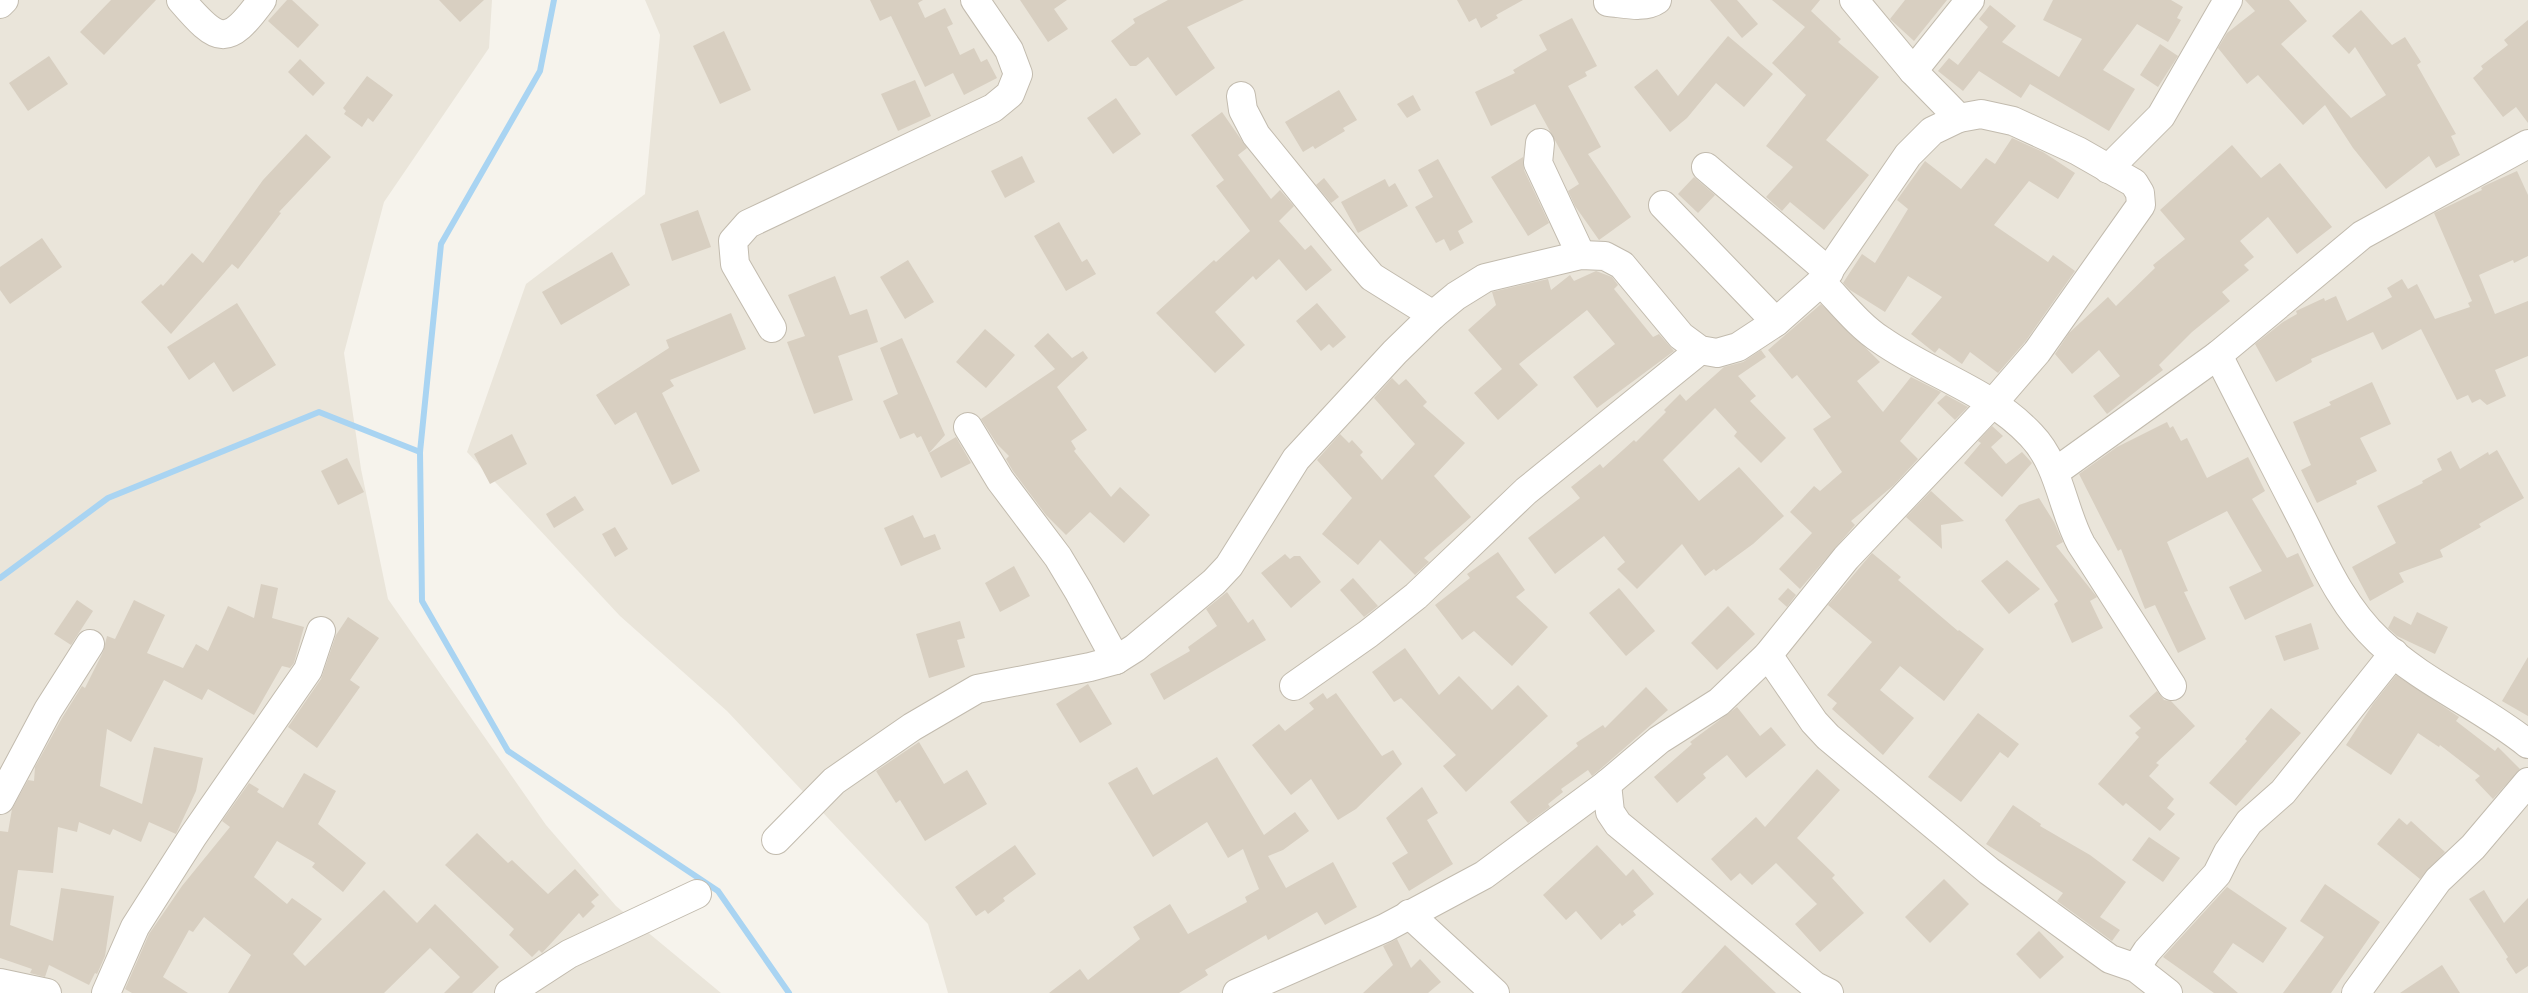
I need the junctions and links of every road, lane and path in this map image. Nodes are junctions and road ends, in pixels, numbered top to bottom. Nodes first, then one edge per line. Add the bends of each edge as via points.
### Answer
1 (4, 0) edge
2 (181, 0) edge
3 (262, 0) edge
4 (975, 0) edge
5 (1657, 0) edge
6 (1854, 0) edge
7 (1970, 0) edge
8 (2228, 0) edge
9 (1608, 2) dead end
10 (0, 4) edge
11 (1913, 71) junction
12 (1241, 96) dead end
13 (1959, 118) junction
14 (1540, 143) dead end
15 (2528, 144) edge
16 (1706, 167) dead end
17 (2108, 169) junction
18 (1663, 205) dead end
19 (1581, 255) junction
20 (1825, 277) junction
21 (1433, 315) junction
22 (1776, 322) junction
23 (772, 328) dead end
24 (1700, 350) junction
25 (2218, 355) junction
26 (1993, 403) junction
27 (968, 427) dead end
28 (2055, 472) junction
29 (321, 631) dead end
30 (90, 644) dead end
31 (2394, 653) junction
32 (1768, 655) junction
33 (1116, 660) junction
34 (1294, 686) dead end
35 (2172, 686) dead end
36 (2528, 744) edge
37 (2528, 782) edge
38 (1607, 784) junction
39 (0, 800) edge
40 (776, 840) dead end
41 (697, 894) dead end
42 (1409, 914) junction
43 (2136, 968) junction
44 (6, 987) edge
45 (47, 993) edge
46 (106, 993) edge
47 (509, 993) edge
48 (1237, 993) edge
49 (1496, 993) edge
50 (1829, 993) edge
51 (2168, 993) edge
52 (2356, 993) edge

1 - 10 street
2 - 3 street via 203,26 218,34 231,34 244,25
4 - 23 street via 1010,50 1018,74 1010,94 993,108 748,224 733,240 735,264
5 - 9 street via 1644,5
6 - 11 street
7 - 11 street
8 - 17 street via 2161,116
11 - 13 street
12 - 21 street via 1243,110 1256,136 1355,257 1372,276
13 - 17 street via 1981,114 2013,121 2078,151
13 - 20 street via 1932,131 1908,155
14 - 19 street via 1538,163
15 - 25 street via 2362,235
16 - 20 street
17 - 26 street via 2134,183 2140,192 2141,205 2038,352
18 - 22 street
19 - 21 street via 1485,278
19 - 24 street via 1605,256 1622,264 1682,336
20 - 22 street
20 - 26 street via 1881,340
21 - 33 street via 1296,459 1229,566 1135,648
22 - 24 street via 1738,346 1717,353
24 - 34 street via 1526,491 1416,596
25 - 28 street
25 - 31 street via 2320,560 2351,611 2379,642
26 - 28 street via 2032,435
26 - 32 street via 1846,558
27 - 33 street via 1000,480 1058,557
28 - 35 street via 2070,525 2077,538
29 - 46 street via 308,670 193,836 135,927
30 - 39 street via 48,710
31 - 36 street
31 - 43 street via 2283,792 2249,822 2217,874 2147,951
32 - 38 street via 1719,702 1658,740
32 - 43 street via 1828,737 1990,871 2110,959
33 - 40 street via 977,689 912,727 834,781
37 - 52 street via 2473,847 2438,880
38 - 42 street via 1484,875
38 - 50 street via 1610,812 1618,824 1816,986
41 - 47 street via 569,954
42 - 48 street via 1385,928
42 - 49 street
43 - 51 street
44 - 45 street

